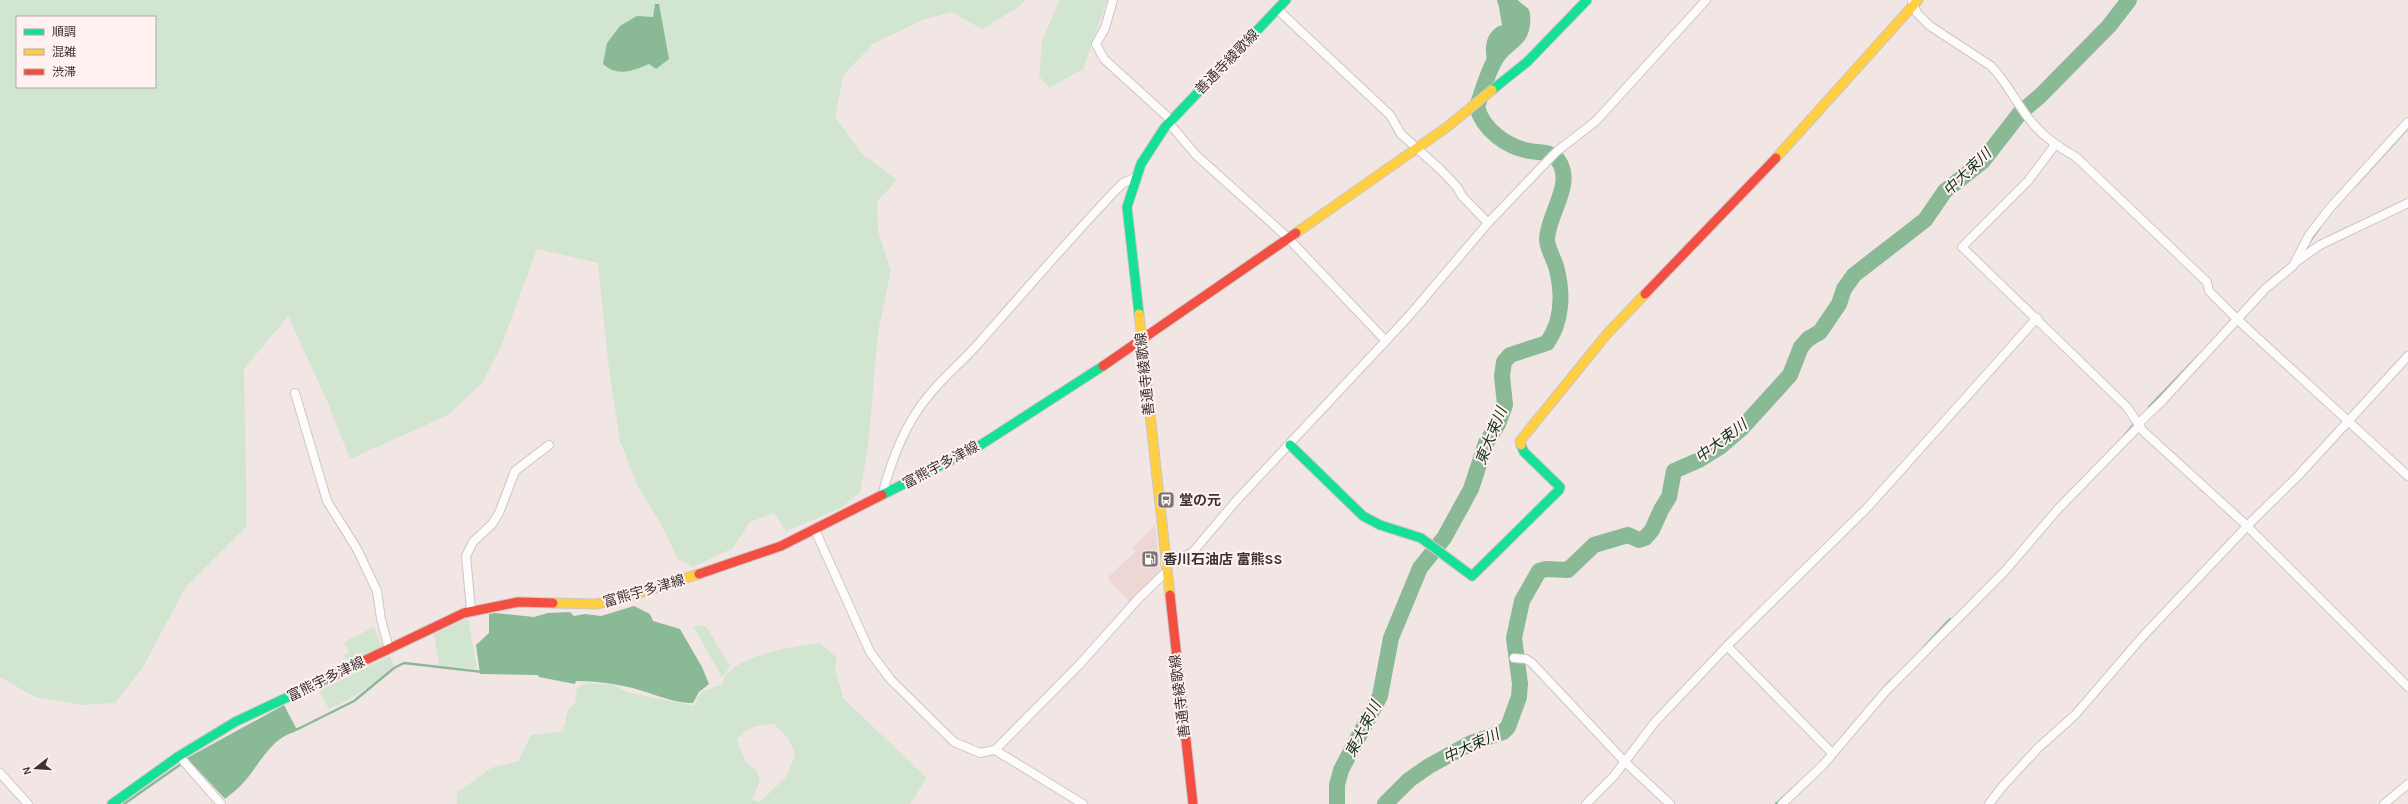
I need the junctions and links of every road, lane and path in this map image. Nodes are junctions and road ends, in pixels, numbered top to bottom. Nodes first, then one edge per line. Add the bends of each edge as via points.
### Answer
1 (1113, 0) edge
2 (1286, 0) edge
3 (1587, 0) edge
4 (1706, 0) edge
5 (1914, 2) edge
6 (1277, 9) junction
7 (1170, 122) junction
8 (2408, 122) edge
9 (2055, 145) junction
10 (1416, 149) junction
11 (1134, 178) junction
12 (2408, 203) edge
13 (1488, 223) junction
14 (1287, 237) junction
15 (2292, 266) junction
16 (2037, 318) junction
17 (2236, 318) junction
18 (1142, 340) junction
19 (1386, 341) junction
20 (2408, 356) edge
21 (295, 394) dead end
22 (2348, 422) junction
23 (2139, 424) junction
24 (549, 445) dead end
25 (1290, 445) junction
26 (2408, 476) edge
27 (882, 496) junction
28 (2247, 527) junction
29 (815, 530) junction
30 (1165, 568) junction
31 (471, 610) junction
32 (1727, 646) junction
33 (389, 649) junction
34 (1516, 658) dead end
35 (2408, 687) edge
36 (995, 750) junction
37 (1831, 752) junction
38 (182, 760) junction
39 (1625, 762) junction
40 (0, 773) edge
41 (2408, 784) edge
42 (28, 804) edge
43 (112, 804) edge
44 (221, 804) edge
45 (1083, 804) edge
46 (1193, 804) edge
47 (1586, 804) edge
48 (1670, 804) edge
49 (1782, 804) edge
50 (1989, 804) edge
51 (2384, 804) edge

1 - 7 street via 1105,28 1096,44 1098,50 1104,59
2 - 6 main road, 善通寺綾歌線
3 - 10 main road, 富熊宇多津線 via 1527,62
4 - 13 street via 1596,121 1556,152
5 - 9 street via 1917,13 1930,26 1991,66 2025,112
5 - 25 main road via 1783,151 1607,334 1520,441 1524,452 1560,487 1559,490 1472,576 1421,538 1380,525 1363,516
6 - 7 main road, 善通寺綾歌線
6 - 10 street via 1390,115 1401,134
7 - 11 main road, 善通寺綾歌線 via 1141,159
7 - 14 street via 1196,155
8 - 15 street via 2330,208 2309,235
9 - 16 street via 2028,181 1962,247
9 - 17 street via 2081,162 2207,282 2209,291
10 - 13 street via 1441,170
10 - 14 main road, 富熊宇多津線
11 - 18 main road, 善通寺綾歌線 via 1127,207
11 - 27 street via 1123,183 1025,289 985,337 929,395 910,422 891,461
12 - 15 street via 2320,245
13 - 19 street
14 - 18 main road, 富熊宇多津線
14 - 19 street
15 - 17 street
16 - 23 street via 2127,406
16 - 32 street via 1867,508
17 - 22 street
17 - 23 street
18 - 27 main road, 富熊宇多津線 via 979,446
18 - 30 main road, 善通寺綾歌線
19 - 25 street
20 - 22 street
21 - 33 street via 327,501 370,572 377,591
22 - 26 street
22 - 28 street
23 - 28 street via 2143,431
23 - 37 street via 2004,571 1885,692
24 - 31 street via 515,471 499,513 492,524 473,542 466,556
25 - 30 street via 1192,553
27 - 29 main road, 富熊宇多津線
28 - 35 street
28 - 50 street via 2143,636 2075,716 2038,748
29 - 31 main road, 富熊宇多津線 via 738,562 624,598 578,605 518,602
29 - 36 street via 866,646 891,680 954,742 980,753
30 - 36 street via 1079,666
30 - 46 main road, 善通寺綾歌線
31 - 33 main road, 富熊宇多津線
32 - 37 street
32 - 39 street via 1655,722
33 - 38 main road, 富熊宇多津線 via 235,722
34 - 39 street via 1532,663
36 - 45 street
37 - 49 street via 1823,765
38 - 43 main road, 富熊宇多津線
38 - 44 street
39 - 47 street
39 - 48 street
40 - 42 street
41 - 51 street

